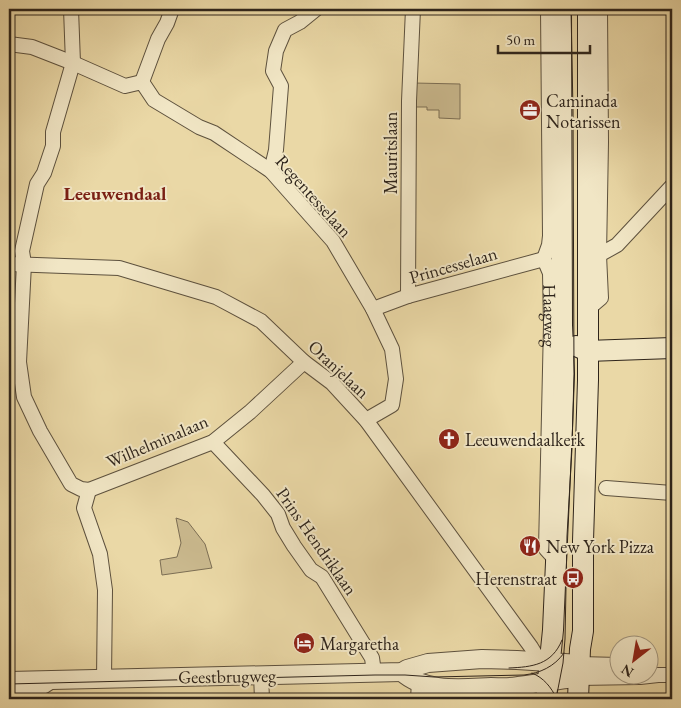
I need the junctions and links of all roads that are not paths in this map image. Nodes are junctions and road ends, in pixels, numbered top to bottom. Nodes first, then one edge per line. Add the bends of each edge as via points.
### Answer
1 (71, 9) edge
2 (172, 9) edge
3 (316, 9) edge
4 (413, 9) edge
5 (548, 9) edge
6 (562, 9) edge
7 (588, 9) edge
8 (600, 9) edge
9 (9, 44) edge
10 (73, 63) junction
11 (142, 82) junction
12 (271, 171) junction
13 (672, 186) edge
14 (599, 255) junction
15 (544, 258) junction
16 (9, 264) edge
17 (24, 264) junction
18 (408, 296) junction
19 (588, 308) junction
20 (374, 309) junction
21 (562, 336) junction
22 (672, 348) edge
23 (587, 351) junction
24 (14, 362) edge
25 (304, 362) junction
26 (564, 374) junction
27 (366, 420) junction
28 (213, 442) junction
29 (606, 488) dead end
30 (89, 490) junction
31 (672, 494) edge
32 (556, 560) junction
33 (608, 667) edge
34 (579, 671) junction
35 (374, 672) junction
36 (402, 672) junction
37 (608, 674) edge
38 (658, 674) edge
39 (261, 675) junction
40 (672, 675) edge
41 (546, 676) edge
42 (104, 679) junction
43 (53, 680) junction
44 (9, 681) edge
45 (418, 682) junction
46 (9, 693) edge
47 (262, 699) edge
48 (418, 699) edge
49 (578, 699) edge

1 - 10 street
2 - 11 street
3 - 12 street via 286,30 276,52 273,71 281,86 276,150
4 - 18 street, Mauritslaan
5 - 15 street, Haagweg via 550,236
6 - 21 main road, Haagweg
7 - 19 main road
8 - 14 street
9 - 10 street via 32,47
10 - 11 street via 125,86
10 - 17 street via 53,146 37,184 22,251
11 - 12 street, Regentesselaan via 154,100 214,133
12 - 20 street, Regentesselaan via 333,241
13 - 14 street via 616,245
14 - 19 street via 602,298
15 - 18 street, Princesselaan
15 - 32 street, Haagweg via 550,273 546,550
16 - 17 street, Oranjelaan
17 - 24 street
17 - 25 street, Oranjelaan via 119,268 216,297 260,322
18 - 20 street, Princesselaan
19 - 23 main road
20 - 27 street, Regentesselaan via 392,349 396,379 392,405
21 - 23 main road
21 - 26 main road, Haagweg
22 - 23 main road
23 - 26 main road
23 - 34 main road via 583,631
24 - 30 street via 24,397 71,484
25 - 27 street, Oranjelaan via 332,383
25 - 28 street, Wilhelminalaan
26 - 32 main road, Haagweg
27 - 41 street, Oranjelaan via 531,647
28 - 30 street, Wilhelminalaan
28 - 35 street, Prins Hendriklaan via 278,514 294,546 311,570 322,577 372,658
29 - 31 street
30 - 42 street via 84,508 100,554 105,590
32 - 41 main road, Haagweg via 553,630
33 - 34 street
34 - 37 street
34 - 41 street, Geestbrugweg
34 - 49 main road
35 - 36 street, Geestbrugweg
35 - 39 street, Geestbrugweg
36 - 41 street, Geestbrugweg via 428,663 500,659
36 - 45 street, Geestbrugweg
38 - 40 street
39 - 42 street, Geestbrugweg
39 - 47 street
41 - 45 street, Geestbrugweg via 518,686 450,688
42 - 43 street, Geestbrugweg
43 - 44 street, Geestbrugweg
43 - 46 street, Geestbrugweg via 44,687
45 - 48 street

